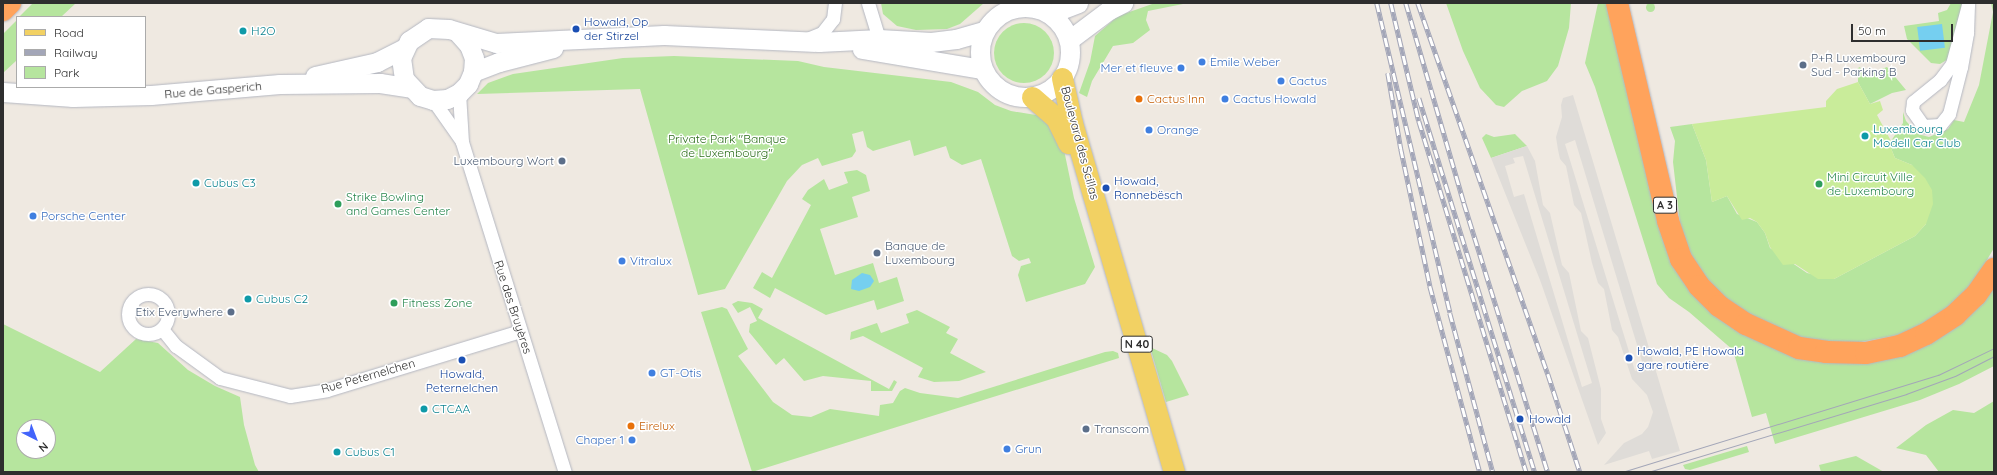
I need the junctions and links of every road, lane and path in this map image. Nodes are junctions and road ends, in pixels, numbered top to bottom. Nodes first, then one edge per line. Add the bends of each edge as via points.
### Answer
1 (10, 3) edge
2 (835, 3) edge
3 (868, 3) edge
4 (1078, 3) edge
5 (1123, 3) edge
6 (1617, 3) edge
7 (1968, 4) edge
8 (3, 10) edge
9 (1050, 14) junction
10 (984, 31) junction
11 (459, 34) junction
12 (591, 38) junction
13 (879, 39) junction
14 (1069, 40) junction
15 (810, 42) junction
16 (404, 48) junction
17 (982, 69) junction
18 (473, 72) junction
19 (1062, 78) junction
20 (280, 84) junction
21 (410, 88) junction
22 (3, 92) edge
23 (459, 93) junction
24 (1032, 97) junction
25 (433, 100) junction
26 (462, 142) junction
27 (1097, 208) junction
28 (1994, 269) edge
29 (162, 329) dead end
30 (520, 331) junction
31 (1167, 447) junction
32 (565, 472) edge
33 (1174, 472) edge
34 (1184, 472) edge

1 - 8 highway
2 - 15 street via 833,19 822,33
3 - 13 street
4 - 9 main road
5 - 14 main road via 1109,10
6 - 28 highway, A 3 via 1668,221 1681,259 1699,286 1720,306 1746,324 1799,348 1866,353 1900,346 1926,334 1955,315 1976,295
7 - 7 street via 1952,64 1940,80 1913,102 1912,110 1923,126 1940,125 1949,114 1962,60
9 - 10 main road via 1036,8 1021,7 1006,11 994,19
9 - 14 main road
10 - 13 main road via 956,39 931,42
10 - 17 main road via 979,56
11 - 12 main road via 496,43
11 - 16 main road via 449,29 428,28 414,36
11 - 18 main road via 468,44 474,58
12 - 15 main road via 664,35
12 - 18 main road via 499,62
13 - 15 main road
14 - 19 main road via 1070,53
15 - 17 main road via 954,62
16 - 20 main road, Rue de Gasperich via 377,62
16 - 21 main road via 401,69
17 - 24 main road via 990,82 1002,92 1017,97
18 - 23 main road via 468,84
19 - 24 main road via 1044,94
19 - 27 main road, Boulevard des Scillas / N 40 via 1072,123
20 - 21 main road, Rue de Gasperich via 380,83
20 - 22 main road, Rue de Gasperich via 151,95 73,97
21 - 25 main road via 420,96
23 - 25 main road via 447,99
23 - 26 street
24 - 27 main road, Boulevard des Scillas / N 40 via 1056,118 1062,128
25 - 26 street
26 - 30 street, Rue des Bruyères
27 - 31 main road, Boulevard des Scillas / N 40
29 - 30 street, Rue Peternelchen via 176,346 220,378 290,396 327,390
30 - 32 street, Rue des Bruyères
31 - 33 main road, Boulevard des Scillas / N 40
31 - 34 main road, Boulevard des Scillas / N 40

